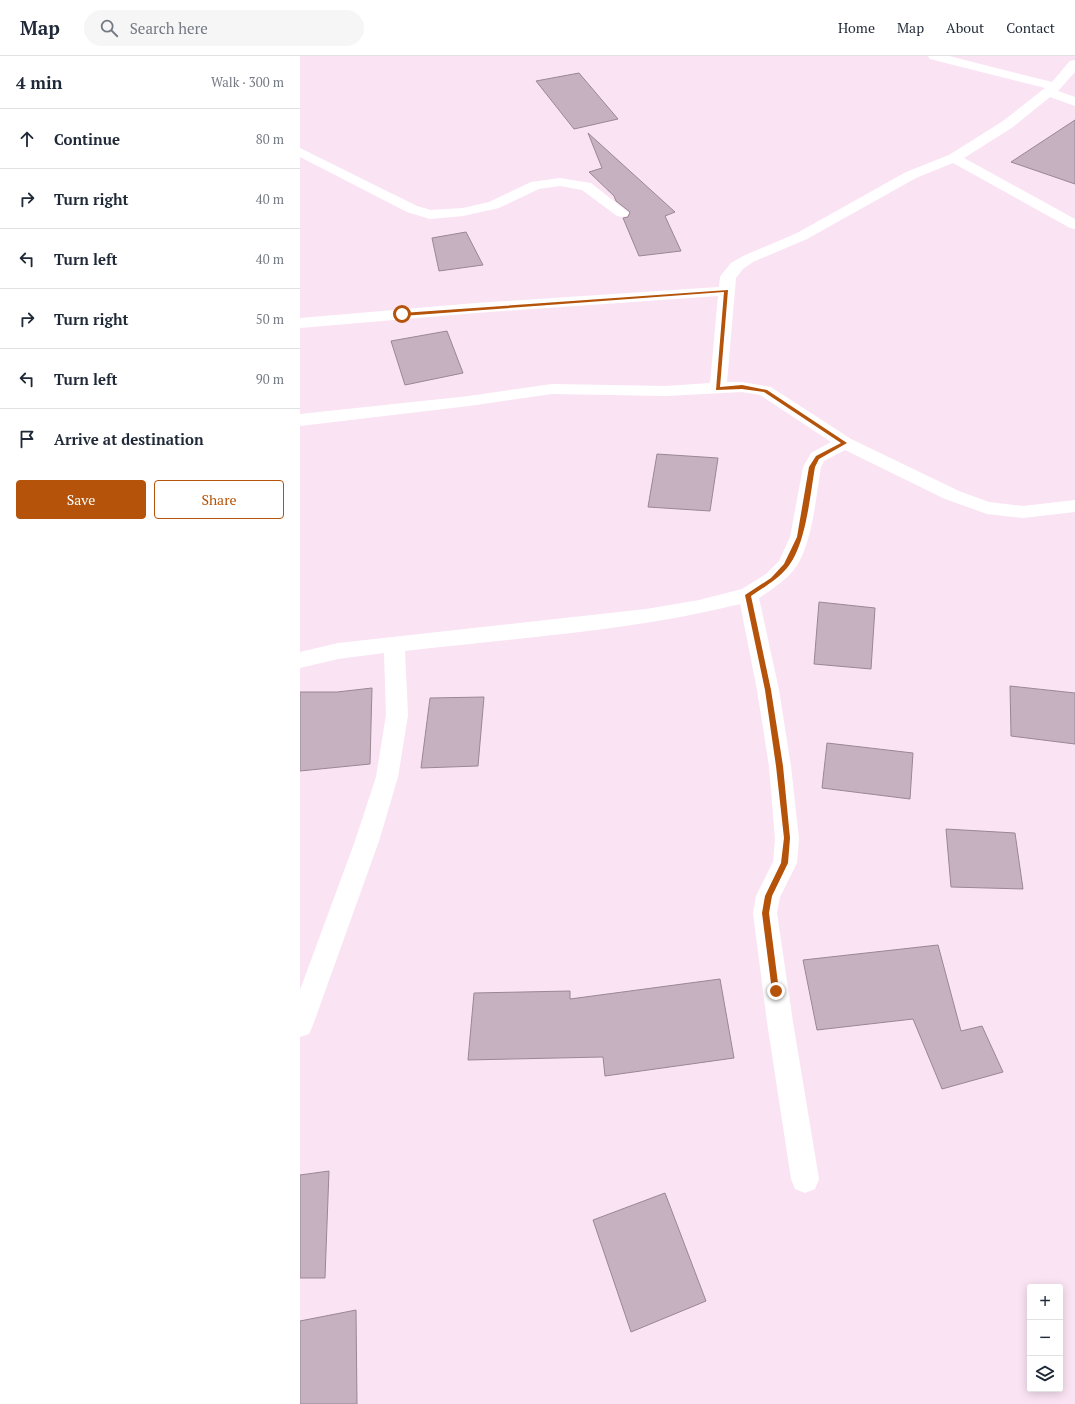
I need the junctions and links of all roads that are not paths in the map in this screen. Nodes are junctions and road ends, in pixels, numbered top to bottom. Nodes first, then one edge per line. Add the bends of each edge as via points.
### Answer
1 (934, 56) edge
2 (1075, 64) edge
3 (1052, 89) junction
4 (1075, 102) edge
5 (300, 152) edge
6 (954, 158) junction
7 (622, 212) dead end
8 (1075, 224) edge
9 (726, 291) junction
10 (300, 323) edge
11 (718, 388) junction
12 (300, 420) edge
13 (845, 443) junction
14 (1075, 506) edge
15 (748, 595) junction
16 (394, 644) junction
17 (300, 660) edge
18 (300, 1025) edge
19 (805, 1179) dead end

1 - 3 street
2 - 3 street
3 - 4 street
3 - 6 street via 1008,124
5 - 7 street via 412,209 430,215 463,212 494,205 536,185 560,182 586,186
6 - 8 street
6 - 9 street via 911,175 802,236 748,258 728,277
9 - 10 street
9 - 11 street
11 - 12 street via 666,391 552,389 469,402
11 - 13 street via 742,387 766,391
13 - 14 street via 952,495 987,508 1023,512
13 - 15 street via 818,457 812,467 800,537 787,565 773,579
15 - 16 street via 646,616
15 - 19 street via 768,690 780,766 786,831 784,863 768,896 765,913
16 - 17 street via 338,651
16 - 18 street via 397,715 387,777 367,841

